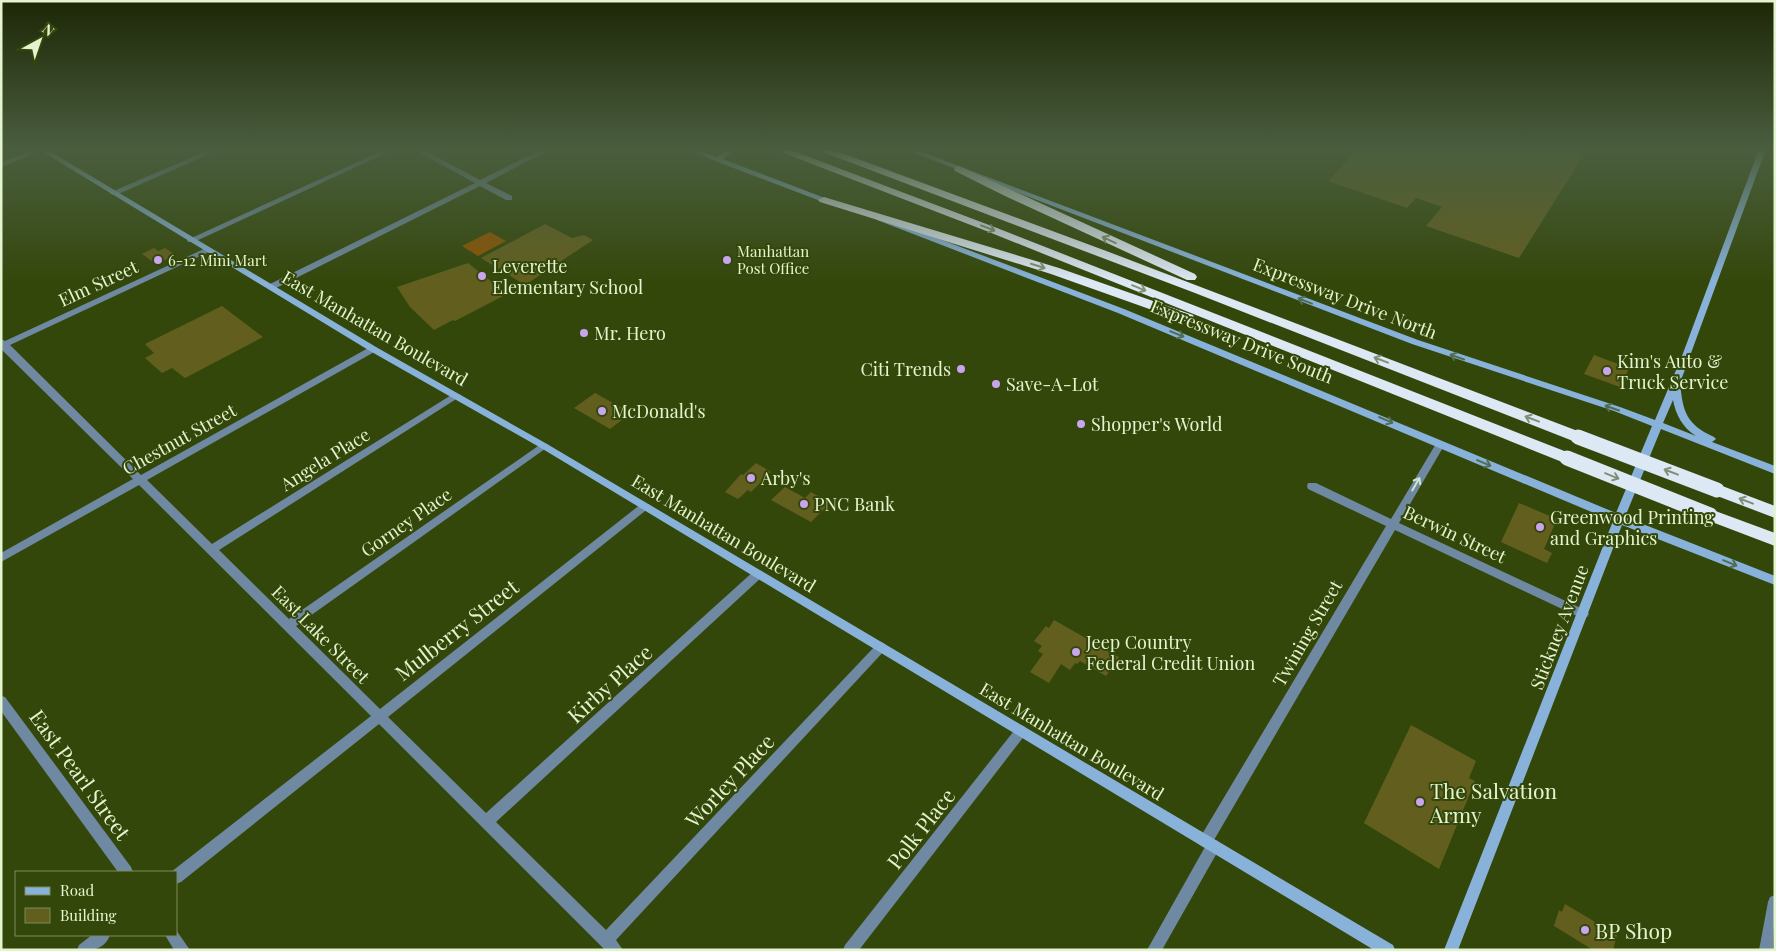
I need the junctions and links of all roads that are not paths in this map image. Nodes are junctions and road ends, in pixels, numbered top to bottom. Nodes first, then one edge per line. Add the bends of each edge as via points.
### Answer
1 (115, 193) edge
2 (294, 193) edge
3 (459, 193) edge
4 (500, 193) edge
5 (806, 193) edge
6 (896, 193) edge
7 (942, 193) edge
8 (1009, 193) edge
9 (1023, 193) edge
10 (1746, 193) edge
11 (509, 198) dead end
12 (824, 200) junction
13 (191, 240) junction
14 (209, 250) junction
15 (271, 288) junction
16 (2, 344) edge
17 (1345, 346) junction
18 (373, 349) junction
19 (1674, 382) junction
20 (456, 396) junction
21 (1657, 426) junction
22 (1440, 444) junction
23 (544, 446) junction
24 (1567, 458) junction
25 (1775, 463) edge
26 (1775, 470) edge
27 (140, 480) junction
28 (1312, 486) dead end
29 (645, 507) junction
30 (1775, 512) edge
31 (1619, 519) junction
32 (1393, 524) junction
33 (1775, 540) edge
34 (211, 550) junction
35 (1, 558) edge
36 (758, 574) junction
37 (1775, 581) edge
38 (1583, 614) junction
39 (288, 626) junction
40 (881, 647) junction
41 (1, 701) edge
42 (380, 716) junction
43 (1021, 731) junction
44 (486, 822) junction
45 (1210, 843) junction
46 (125, 871) edge
47 (178, 875) edge
48 (1775, 902) edge
49 (102, 936) edge
50 (173, 936) edge
51 (611, 945) edge
52 (84, 950) edge
53 (183, 950) edge
54 (850, 950) edge
55 (1154, 950) edge
56 (1388, 950) edge
57 (1451, 950) edge
58 (1766, 950) edge

1 - 13 main road, East Manhattan Boulevard
2 - 13 street
3 - 15 street
4 - 11 street
5 - 12 main road, Expressway Drive South
6 -> 24 highway
7 - 17 highway
17 -> 8 highway
21 -> 9 main road, Expressway Drive North via 1617,409 1415,342
10 - 19 main road, Stickney Avenue
12 -> 22 main road, Expressway Drive South via 1034,276
12 -> 24 highway via 1119,293
13 - 14 main road, East Manhattan Boulevard
14 - 15 main road, East Manhattan Boulevard
14 - 16 street, Elm Street
15 - 18 main road, East Manhattan Boulevard
16 - 27 street, East Lake Street
30 -> 17 highway, bridge
18 - 20 main road, East Manhattan Boulevard
18 - 27 street, Chestnut Street
19 - 21 main road, Stickney Avenue
19 - 25 main road via 1680,414 1693,430
20 - 23 main road, East Manhattan Boulevard
20 - 34 street, Angela Place
21 - 26 main road, Expressway Drive North
21 - 31 main road, Stickney Avenue
22 -> 31 main road, Expressway Drive South
32 -> 22 street, Twining Street
23 - 29 main road, East Manhattan Boulevard
23 - 39 street, Gorney Place
24 -> 33 highway, bridge
27 - 34 street, East Lake Street
27 - 35 street, Chestnut Street
28 - 32 street, Berwin Street
29 - 36 main road, East Manhattan Boulevard
29 - 42 street, Mulberry Street
31 -> 37 main road, Expressway Drive South
31 - 38 main road, Stickney Avenue
32 - 38 street, Berwin Street
32 - 45 street, Twining Street
34 - 39 street, East Lake Street
36 - 40 main road, East Manhattan Boulevard
36 - 44 street, Kirby Place
38 - 57 main road, Stickney Avenue
39 - 42 street, East Lake Street
40 - 43 main road, East Manhattan Boulevard
40 - 51 street, Worley Place
41 - 46 street, East Pearl Street
42 - 44 street, East Lake Street
42 - 47 street, Mulberry Street
43 - 45 main road, East Manhattan Boulevard
43 - 54 street, Polk Place
44 - 51 street, East Lake Street
45 - 55 street, Twining Street
45 - 56 main road, East Manhattan Boulevard
48 - 58 street
49 - 52 street
50 - 53 street

